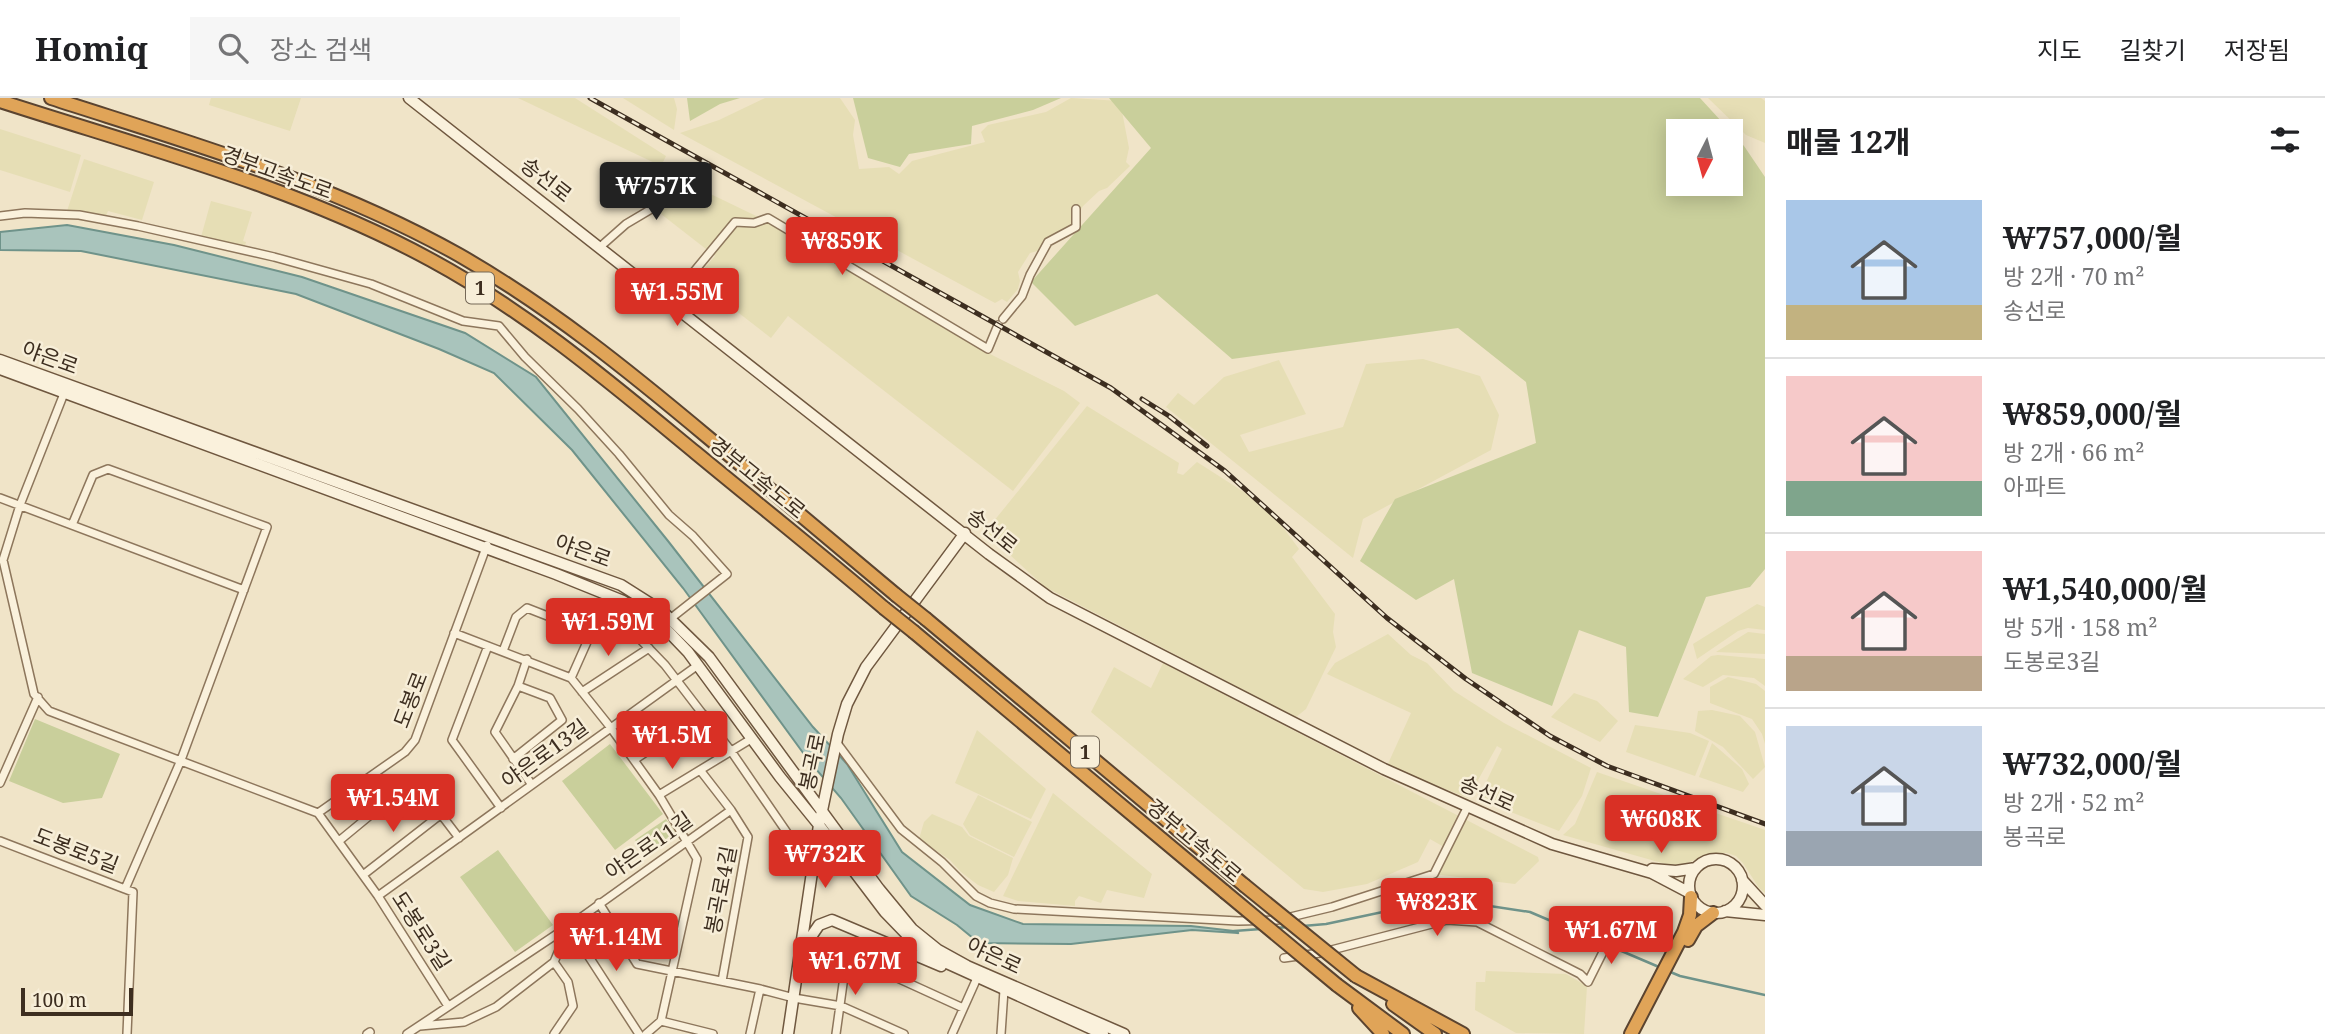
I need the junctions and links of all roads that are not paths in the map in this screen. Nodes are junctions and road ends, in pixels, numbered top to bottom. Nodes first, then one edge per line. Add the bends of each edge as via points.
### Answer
1 (51, 98) edge
2 (409, 98) edge
3 (0, 101) edge
4 (653, 183) dead end
5 (1076, 209) dead end
6 (0, 216) edge
7 (600, 247) junction
8 (673, 305) junction
9 (0, 360) edge
10 (0, 369) edge
11 (66, 389) junction
12 (0, 498) edge
13 (20, 505) junction
14 (72, 525) junction
15 (965, 533) junction
16 (488, 543) junction
17 (244, 590) junction
18 (670, 619) junction
19 (454, 633) junction
20 (591, 633) junction
21 (488, 646) junction
22 (649, 648) junction
23 (503, 651) junction
24 (527, 659) junction
25 (698, 665) junction
26 (571, 678) junction
27 (678, 680) junction
28 (518, 686) junction
29 (582, 692) junction
30 (38, 697) junction
31 (703, 714) junction
32 (611, 728) junction
33 (751, 739) junction
34 (837, 743) junction
35 (731, 751) junction
36 (513, 759) junction
37 (181, 760) junction
38 (634, 760) junction
39 (700, 770) junction
40 (0, 783) edge
41 (532, 785) junction
42 (659, 795) junction
43 (1468, 806) junction
44 (501, 808) junction
45 (730, 810) junction
46 (822, 811) junction
47 (318, 813) junction
48 (439, 815) junction
49 (820, 825) junction
50 (459, 838) junction
51 (687, 839) junction
52 (0, 841) edge
53 (339, 841) junction
54 (1627, 865) junction
55 (1696, 868) junction
56 (812, 869) junction
57 (363, 875) junction
58 (1741, 879) junction
59 (125, 889) junction
60 (1690, 895) junction
61 (378, 897) junction
62 (599, 903) junction
63 (1765, 905) edge
64 (1719, 912) junction
65 (1765, 915) edge
66 (569, 926) junction
67 (1609, 937) dead end
68 (802, 951) junction
69 (1676, 956) junction
70 (1283, 958) dead end
71 (554, 962) junction
72 (671, 971) junction
73 (1356, 976) junction
74 (977, 978) junction
75 (722, 981) junction
76 (1337, 985) junction
77 (760, 989) junction
78 (1004, 990) junction
79 (794, 998) junction
80 (448, 1006) junction
81 (841, 1006) junction
82 (963, 1008) junction
83 (1644, 1017) junction
84 (661, 1021) junction
85 (417, 1026) junction
86 (127, 1034) edge
87 (407, 1034) edge
88 (554, 1034) edge
89 (639, 1034) edge
90 (646, 1034) edge
91 (713, 1034) edge
92 (750, 1034) edge
93 (788, 1034) edge
94 (836, 1034) edge
95 (904, 1034) edge
96 (953, 1034) edge
97 (1001, 1034) edge
98 (1104, 1034) edge
99 (1124, 1034) edge
100 (1383, 1034) edge
101 (1403, 1034) edge
102 (1435, 1034) edge
103 (1463, 1034) edge
104 (1631, 1034) edge
105 (1640, 1034) edge

1 - 73 highway, 경부고속도로 / 1, bridge via 343,197 511,286 599,347
2 - 7 street, 송선로
3 - 76 highway, 경부고속도로 / 1, bridge via 325,210 490,294 622,390
4 - 7 street via 653,208
5 - 8 street via 1076,227 1048,242 1022,296 1001,322 988,349 768,218 735,222
6 - 18 street via 79,215 152,229 286,260 371,284 463,321 499,326 727,574
7 - 8 street, 송선로
8 - 15 street, 송선로
9 - 11 street, 야은로
10 - 11 street, 야은로
11 - 13 street
11 - 16 street, 야은로
12 - 13 street
13 - 14 street
13 - 30 street via 3,560
14 - 17 street
14 - 17 street via 93,475 108,469 267,527
15 - 34 street, 봉곡로 via 866,667 847,704
15 - 43 street, 송선로 via 1050,598 1384,769
16 - 18 street, 야은로 via 621,585
16 - 19 street, 도봉로
16 - 25 street, 야은로 via 623,601 664,627
17 - 37 street
18 - 46 street, 야은로 via 709,657
19 - 21 street
19 - 47 street, 도봉로 via 415,740 405,752
20 - 22 street via 605,619 636,635
20 - 23 street via 527,608 516,617
20 - 26 street
21 - 23 street
21 - 44 street via 452,740
22 - 27 street
22 - 29 street
23 - 24 street
24 - 26 street
24 - 28 street
25 - 27 street, 야은로13길
25 - 33 street, 야은로
26 - 29 street
27 - 31 street
27 - 32 street, 야은로13길
28 - 36 street via 495,732
28 - 36 street via 550,698 562,720
29 - 32 street
30 - 37 street via 49,711
30 - 40 street
31 - 35 street
31 - 38 street
32 - 38 street
32 - 41 street, 야은로13길
33 - 35 street, 야은로11길
33 - 49 street, 야은로
34 - 43 street via 901,829 976,895 1014,909 1238,921 1278,920 1332,908 1434,874
34 - 46 street, 봉곡로
35 - 39 street, 야은로11길
35 - 56 street
36 - 41 street
37 - 47 street
37 - 59 street, 도봉로5길
38 - 42 street
39 - 42 street, 야은로11길
39 - 45 street
41 - 44 street, 야은로13길
42 - 51 street
43 - 54 street, 송선로 via 1552,844
44 - 50 street, 야은로13길
45 - 51 street, 야은로11길
45 - 75 street, 봉곡로4길 via 748,837
46 - 49 street, 봉곡로
46 - 99 street, 야은로 via 912,929 937,950
47 - 53 street, 도봉로3길
48 - 50 street
48 - 53 street via 414,779
48 - 57 street
49 - 56 street, 봉곡로
49 - 74 street, 야은로 via 901,930 931,954
50 - 61 street, 야은로13길
51 - 62 street, 야은로11길
51 - 72 street, 봉곡로4길 via 696,859
52 - 59 street, 도봉로5길
53 - 57 street, 도봉로3길
54 - 55 street via 1665,871
54 - 60 street via 1652,873
55 - 58 street via 1709,860 1723,860 1734,866
55 - 60 street
56 - 68 street, 봉곡로
57 - 61 street, 도봉로3길
58 - 63 street
58 - 64 street via 1739,898
59 - 86 street via 133,892
60 - 64 street via 1700,908
60 - 69 highway via 1688,923
61 - 80 street, 도봉로3길
62 - 66 street, 야은로11길
62 - 72 street via 637,964
64 - 65 street
64 - 69 highway via 1696,926
66 - 71 street
66 - 80 street, 야은로11길
66 - 89 street
67 - 70 street via 1588,982 1477,922 1447,920
68 - 74 street via 819,925 832,920
68 - 79 street, 봉곡로
69 - 83 highway
71 - 85 street via 496,1007 464,1022
71 - 88 street via 568,982 573,1006
72 - 75 street
72 - 84 street, 봉곡로4길
73 - 102 highway, 경부고속도로 / 1
73 - 103 highway
74 - 78 street, 야은로
74 - 82 street
75 - 77 street
76 - 100 highway
76 - 101 highway, 경부고속도로 / 1
77 - 79 street
77 - 92 street
78 - 97 street, 야은로
78 - 98 street, 야은로
79 - 81 street
79 - 93 street, 봉곡로
80 - 85 street, 야은로11길
81 - 82 street via 847,955
81 - 94 street
81 - 95 street
82 - 96 street
83 - 104 highway
83 - 105 highway
84 - 90 street
84 - 91 street
85 - 87 street, 야은로11길

